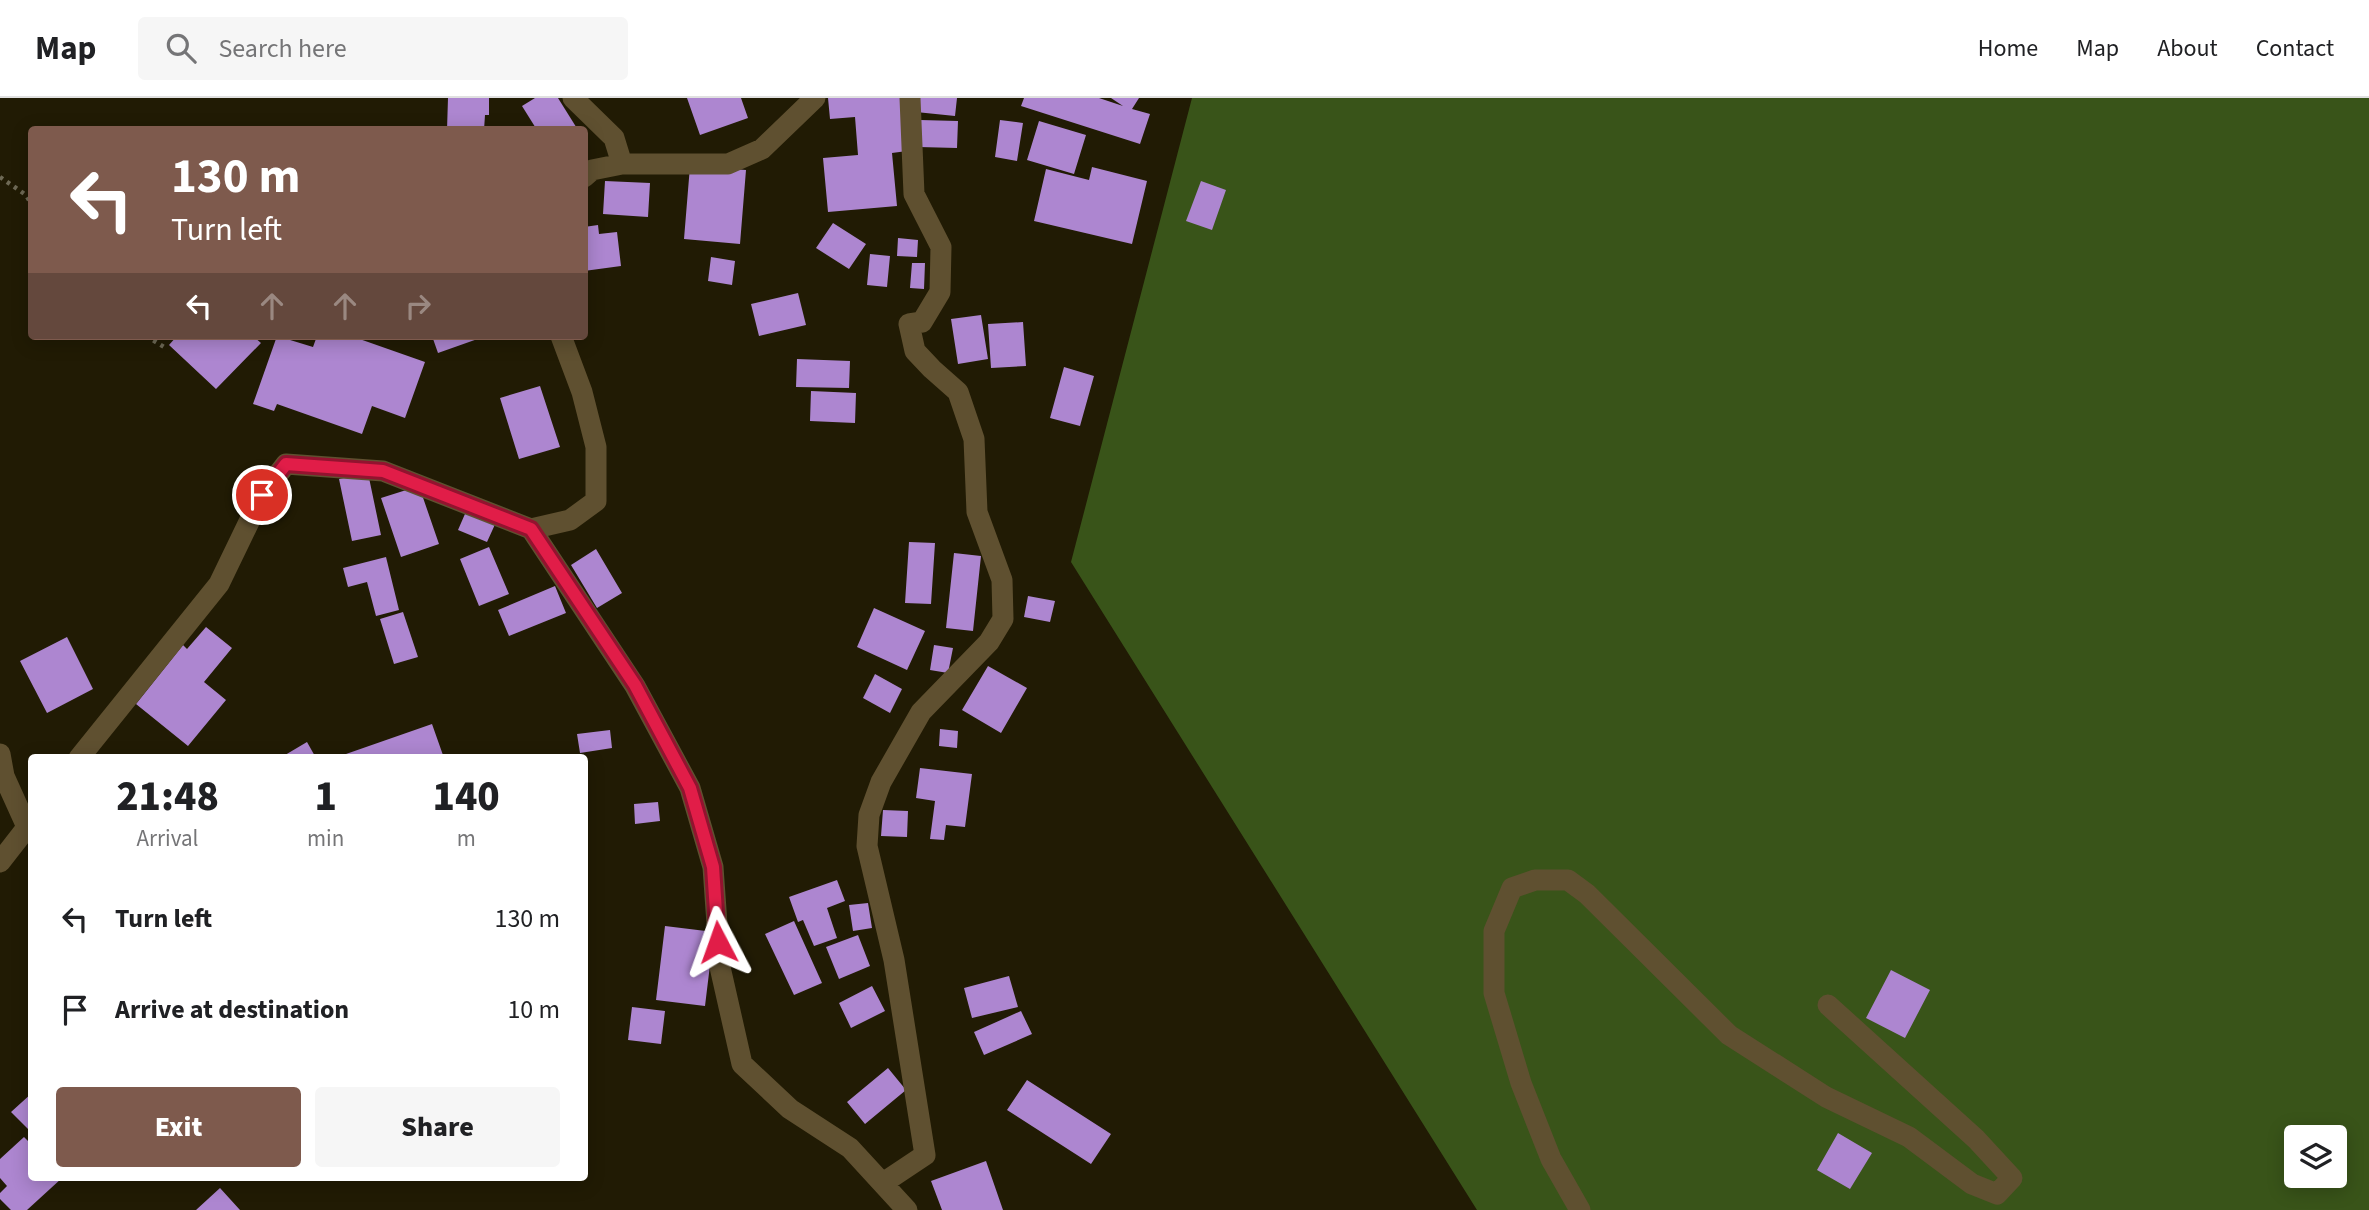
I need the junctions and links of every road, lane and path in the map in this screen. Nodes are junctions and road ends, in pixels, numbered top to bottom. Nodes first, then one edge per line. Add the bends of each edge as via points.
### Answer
1 (573, 98) edge
2 (815, 98) edge
3 (911, 98) edge
4 (622, 164) junction
5 (588, 174) edge
6 (0, 177) edge
7 (28, 198) edge
8 (153, 340) edge
9 (562, 340) edge
10 (164, 347) dead end
11 (531, 529) junction
12 (0, 754) edge
13 (82, 754) edge
14 (28, 822) edge
15 (28, 825) edge
16 (0, 862) edge
17 (1828, 1005) dead end
18 (883, 1183) junction
19 (2002, 1202) edge
20 (907, 1210) edge
21 (1580, 1210) edge

1 - 4 street via 614,138
2 - 4 street via 762,149 728,164
3 - 18 street via 914,194 941,247 940,292 922,322 909,324 915,351 958,393 974,439 977,512 1002,580 1003,619 989,642 921,712 881,782 869,815 867,846 894,960 925,1155
4 - 5 street
6 - 7 path
8 - 10 path
9 - 11 street via 596,446 596,501 570,520
11 - 13 street via 383,471 286,464 262,495 219,584
11 - 18 street via 635,685 690,788 713,867 720,967 743,1064 790,1109 850,1147
12 - 14 street via 4,776
15 - 16 street
17 - 19 street via 1976,1139 2012,1178
18 - 20 street
19 - 21 street via 1909,1137 1826,1097 1729,1035 1568,880 1535,880 1512,888 1494,931 1494,993 1521,1083 1551,1159

